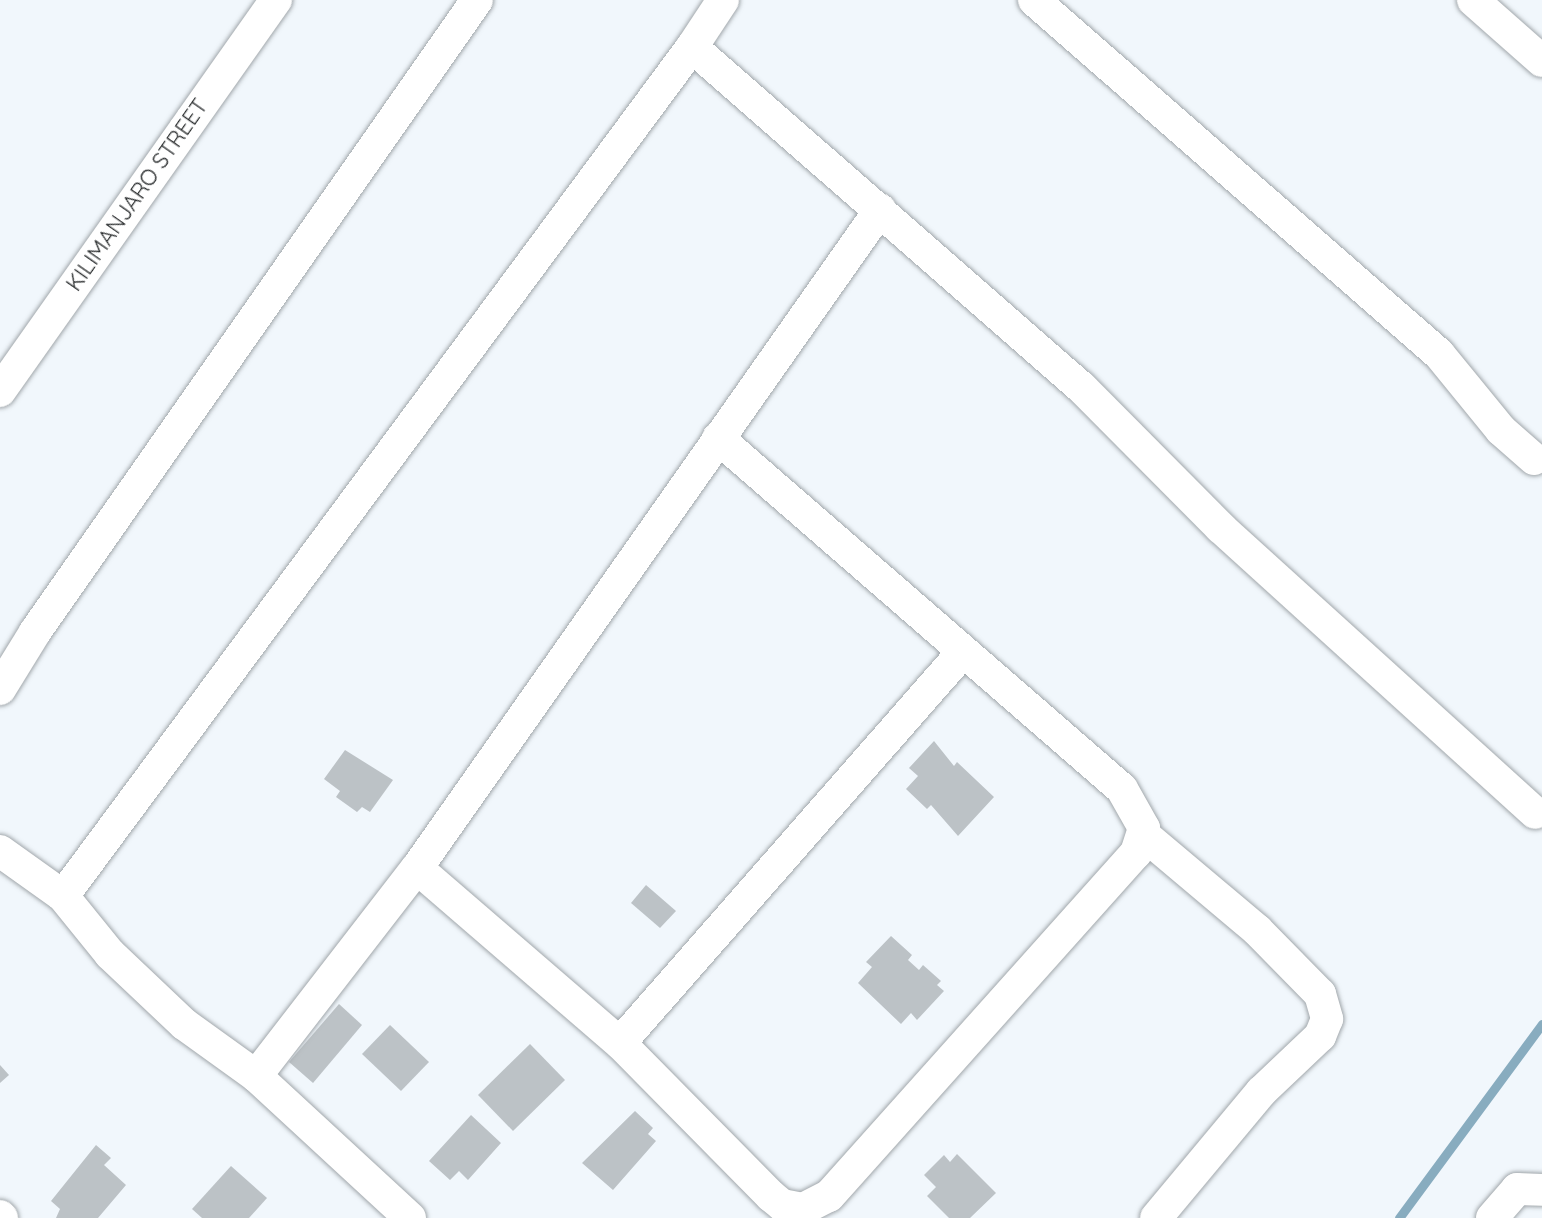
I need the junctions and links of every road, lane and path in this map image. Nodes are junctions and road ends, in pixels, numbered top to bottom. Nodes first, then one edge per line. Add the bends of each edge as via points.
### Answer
1 (477, 0) edge
2 (723, 0) edge
3 (1034, 0) edge
4 (1473, 0) edge
5 (260, 6) edge
6 (692, 47) junction
7 (1542, 61) edge
8 (880, 210) junction
9 (0, 391) edge
10 (718, 438) junction
11 (1534, 459) dead end
12 (962, 653) junction
13 (0, 689) edge
14 (1535, 813) dead end
15 (1143, 834) junction
16 (0, 851) edge
17 (417, 868) junction
18 (63, 896) junction
19 (620, 1043) junction
20 (256, 1076) junction
21 (1529, 1189) edge
22 (807, 1213) edge
23 (410, 1218) edge
24 (1156, 1218) edge
25 (1492, 1218) edge

1 - 13 street
2 - 6 street
3 - 11 street via 1439,354 1501,430
4 - 7 street
5 - 9 street, KILIMANJARO STREET
6 - 8 street
6 - 18 street
8 - 10 street
8 - 14 street via 1082,388 1221,528
10 - 12 street
10 - 17 street
12 - 15 street via 1122,789 1143,820
12 - 19 street
15 - 22 street via 1126,866 829,1196
15 - 24 street via 1257,930 1320,994 1327,1019 1320,1036 1261,1092
16 - 18 street
17 - 19 street
17 - 20 street
18 - 20 street via 110,954 184,1024
19 - 22 street via 771,1196
20 - 23 street
21 - 25 street

